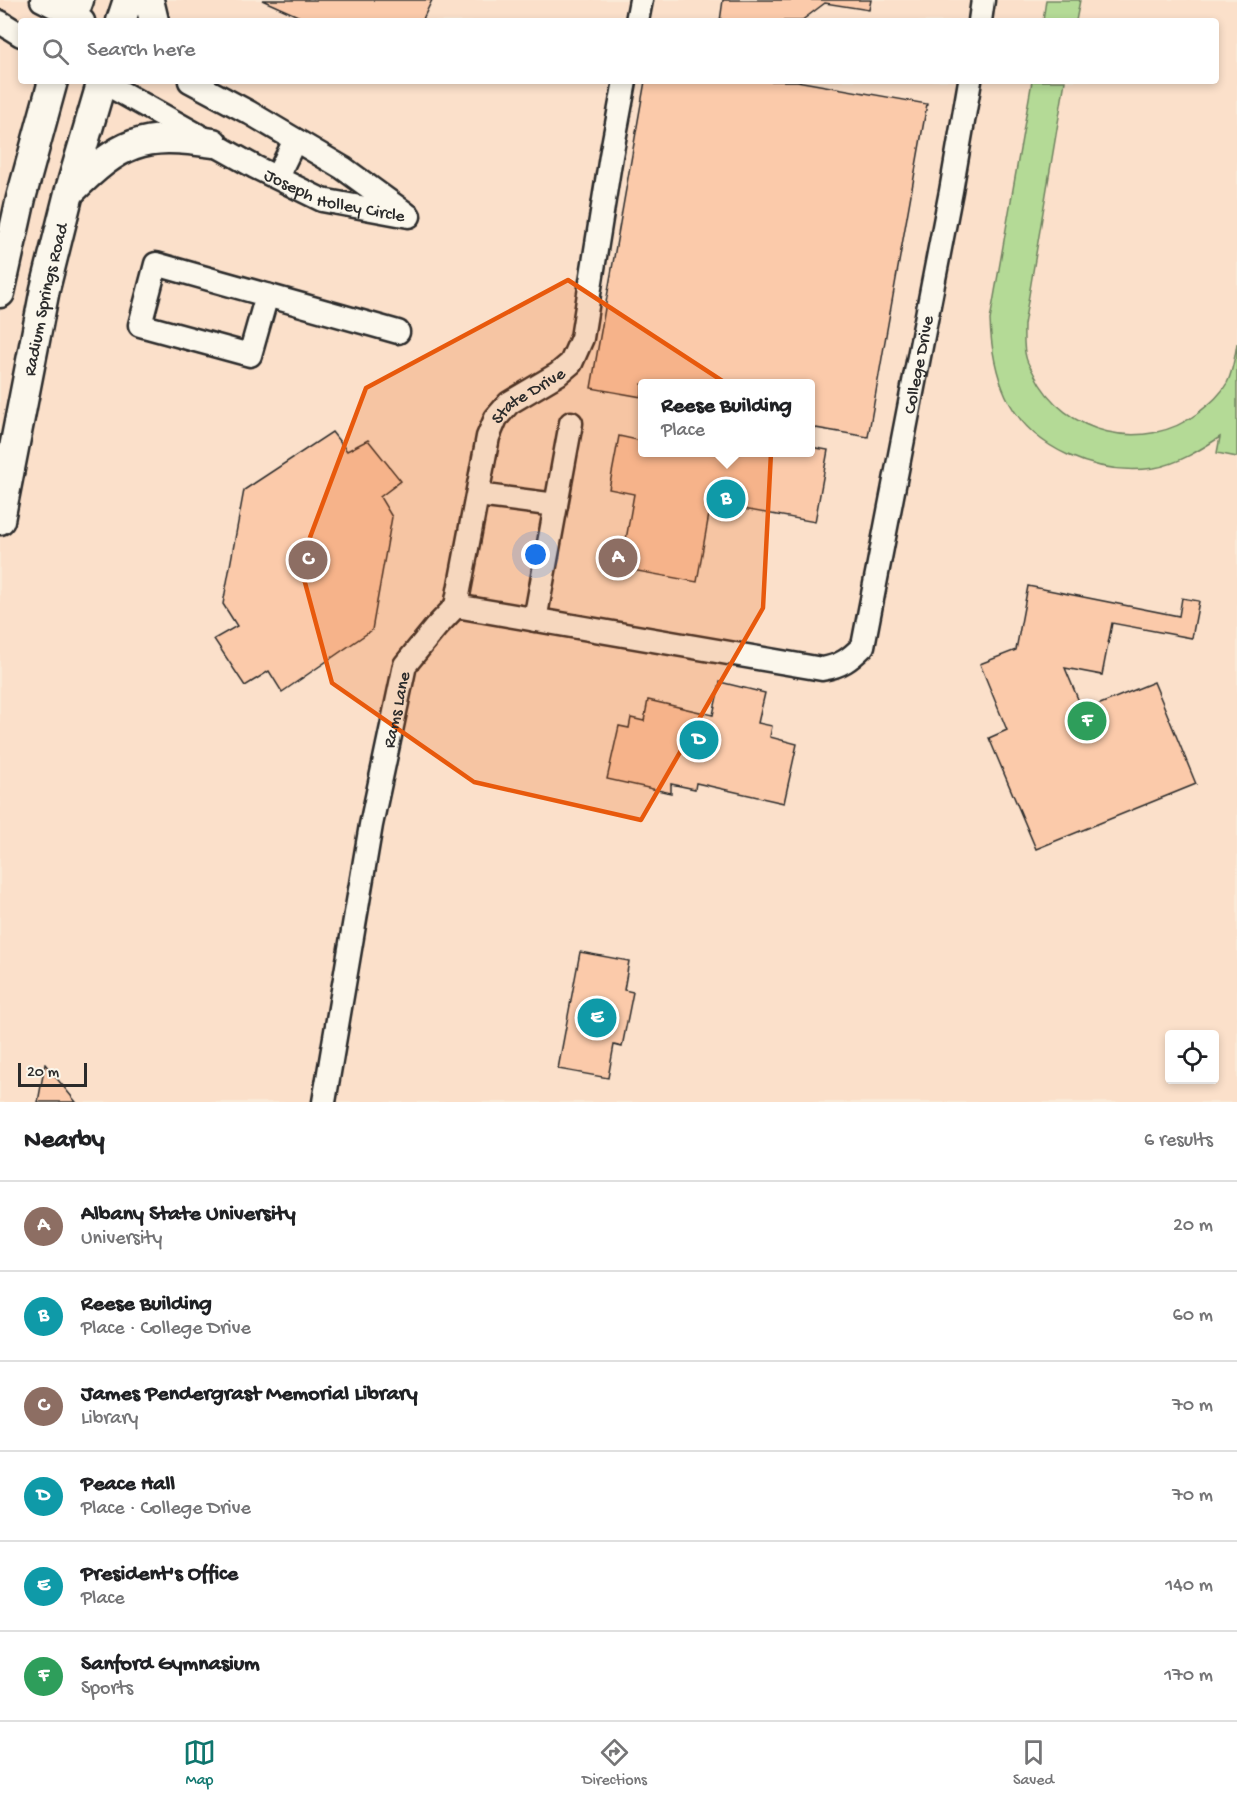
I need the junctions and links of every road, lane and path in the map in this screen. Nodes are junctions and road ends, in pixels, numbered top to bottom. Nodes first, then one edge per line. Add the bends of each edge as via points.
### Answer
1 (42, 0) edge
2 (128, 0) edge
3 (149, 0) edge
4 (641, 0) edge
5 (983, 0) edge
6 (76, 14) edge
7 (122, 18) edge
8 (153, 18) edge
9 (638, 18) edge
10 (980, 18) edge
11 (0, 22) edge
12 (18, 33) edge
13 (52, 84) edge
14 (101, 84) edge
15 (107, 84) edge
16 (195, 84) edge
17 (624, 84) edge
18 (969, 84) edge
19 (295, 140) junction
20 (213, 143) junction
21 (277, 177) junction
22 (69, 193) junction
23 (0, 293) edge
24 (267, 295) junction
25 (398, 332) dead end
26 (571, 423) dead end
27 (478, 495) junction
28 (556, 505) junction
29 (0, 520) edge
30 (456, 606) junction
31 (535, 620) junction
32 (324, 1102) edge

1 - 6 street
2 - 7 main road
3 - 8 main road
4 - 9 street
5 - 10 street
11 - 12 street
13 - 23 main road
14 - 22 main road, Radium Springs Road
15 - 20 street, Joseph Holley Circle
16 - 19 street, Joseph Holley Circle
17 - 27 street, State Drive via 582,338 571,363 509,403 496,418 488,437
18 - 31 street, College Drive via 863,646 848,661 822,669
19 - 21 street
19 - 21 street, Joseph Holley Circle via 343,168 409,216 322,200
20 - 21 street, Joseph Holley Circle
20 - 22 main road via 180,138 141,141 118,150
22 - 29 main road, Radium Springs Road via 45,290
24 - 24 street via 156,264 140,325 250,355
24 - 25 street
26 - 28 street
27 - 28 street
27 - 30 street, State Drive
28 - 31 street
30 - 31 street
30 - 32 street, Rams Lane via 405,665 371,825

